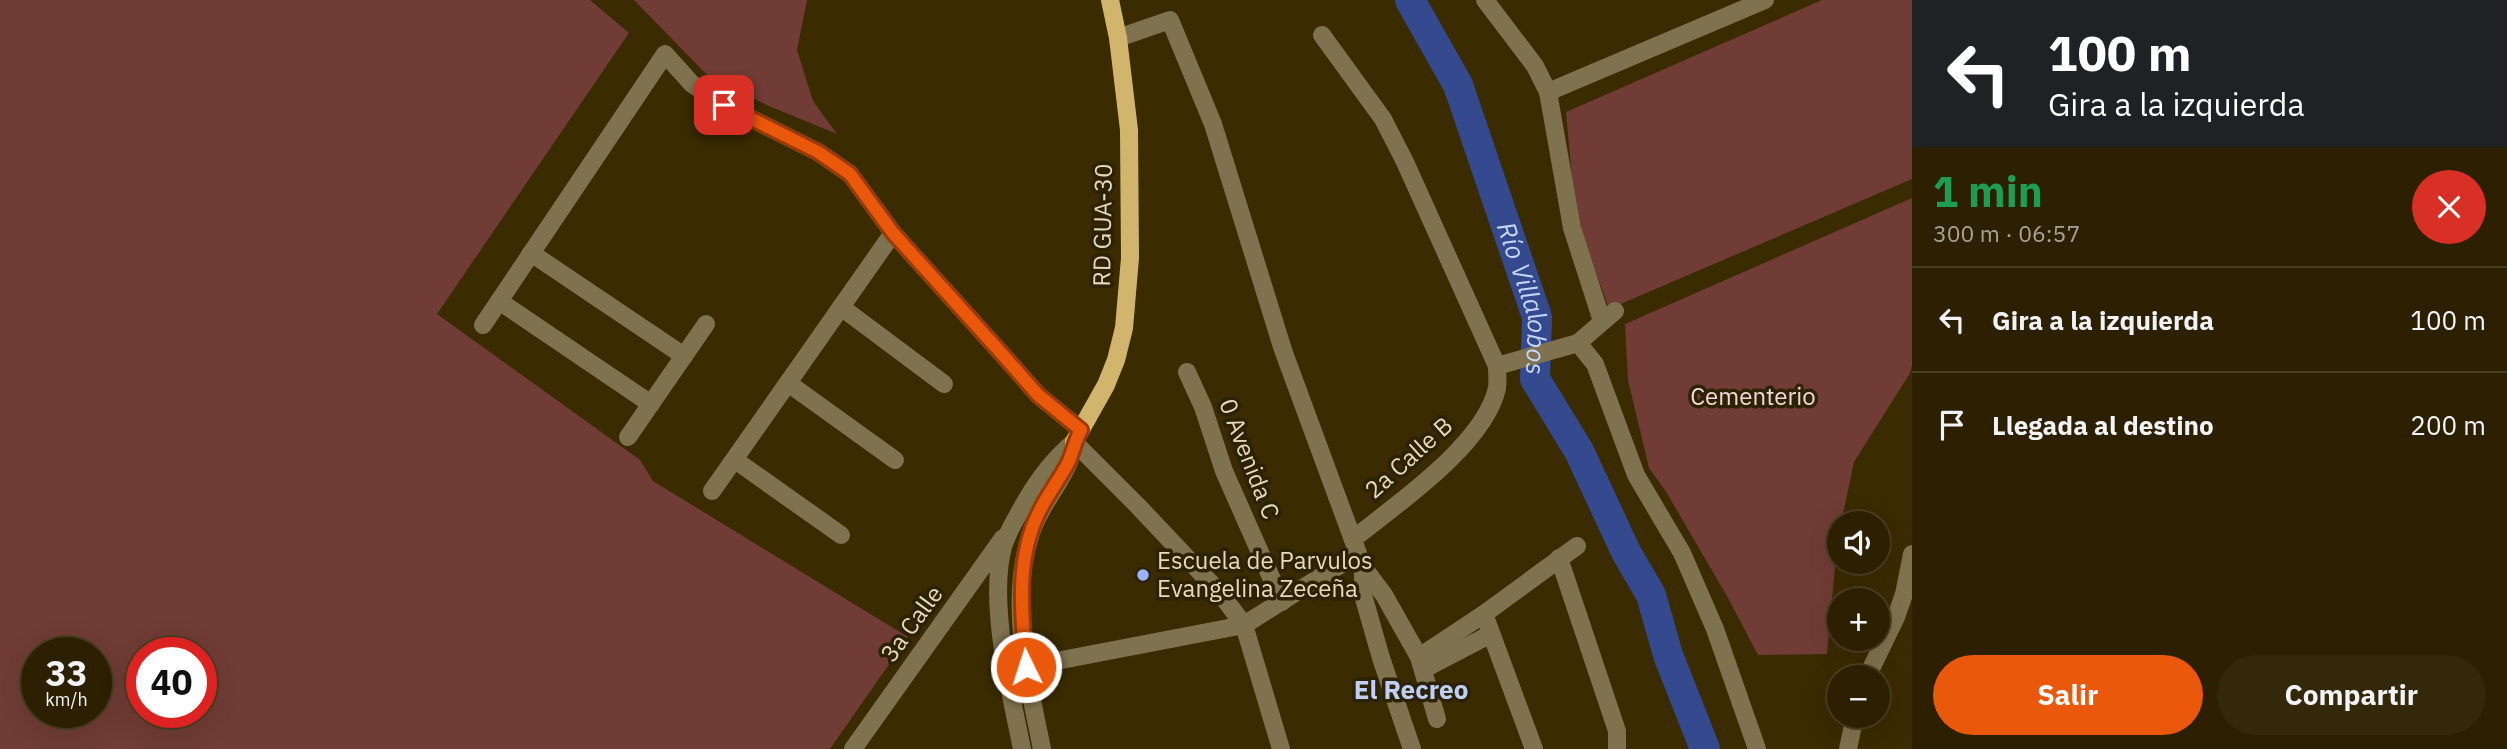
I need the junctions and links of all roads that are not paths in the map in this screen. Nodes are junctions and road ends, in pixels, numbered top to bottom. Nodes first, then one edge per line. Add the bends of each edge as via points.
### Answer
1 (1110, 0) edge
2 (1485, 0) edge
3 (1765, 0) edge
4 (1322, 34) dead end
5 (1118, 38) junction
6 (1548, 92) junction
7 (893, 233) junction
8 (531, 253) junction
9 (499, 301) junction
10 (841, 307) junction
11 (706, 324) dead end
12 (483, 325) dead end
13 (1575, 344) junction
14 (684, 356) junction
15 (1497, 366) junction
16 (1187, 372) dead end
17 (788, 383) junction
18 (944, 384) dead end
19 (651, 404) junction
20 (1077, 436) junction
21 (628, 437) dead end
22 (734, 460) junction
23 (895, 460) dead end
24 (712, 491) dead end
25 (1011, 527) junction
26 (841, 535) dead end
27 (1030, 535) junction
28 (1577, 546) dead end
29 (1358, 554) junction
30 (1912, 554) edge
31 (1559, 558) junction
32 (1282, 602) junction
33 (1484, 614) junction
34 (1244, 625) junction
35 (1491, 634) junction
36 (1422, 663) junction
37 (1873, 665) edge
38 (1026, 667) junction
39 (1437, 719) dead end
40 (1852, 728) edge
41 (853, 749) edge
42 (1022, 749) edge
43 (1042, 749) edge
44 (1281, 749) edge
45 (1412, 749) edge
46 (1534, 749) edge
47 (1617, 749) edge
48 (1756, 749) edge
49 (1848, 749) edge

1 - 5 main road, RD GUA-30
2 - 6 street via 1535,66
3 - 6 street
4 - 15 street via 1382,119 1405,162
5 - 20 main road, RD GUA-30 via 1129,130 1130,258 1124,328 1116,360
5 - 29 street via 1170,20 1213,124 1283,350
6 - 13 street via 1572,228 1608,316
7 - 8 street via 850,174 818,152 724,105 692,84 666,54
7 - 10 street
7 - 20 street
8 - 9 street
8 - 14 street
9 - 12 street
9 - 19 street
10 - 17 street
10 - 18 street
11 - 14 street
13 - 15 street
13 - 48 street via 1595,364 1636,475 1682,554 1715,629
14 - 19 street
15 - 29 street, 2a Calle B via 1497,388 1467,442
16 - 32 street, 0 Avenida C via 1224,471
17 - 22 street
17 - 23 street
19 - 21 street
20 - 25 street via 1036,484
20 - 27 street via 1069,463
20 - 34 street
22 - 24 street
22 - 26 street
25 - 27 street
25 - 41 street, 3a Calle
25 - 42 street via 1002,550 1000,608 1006,670
27 - 38 street via 1021,603
28 - 31 street
29 - 32 street, 2a Calle B
29 - 36 street
29 - 45 street via 1363,595
30 - 37 street via 1896,617
31 - 33 street
31 - 47 street via 1617,731
32 - 34 street, 2a Calle B
33 - 35 street
33 - 36 street
34 - 38 street, 2a Calle B
34 - 44 street
35 - 36 street
35 - 46 street
36 - 39 street
38 - 43 street
40 - 49 street

